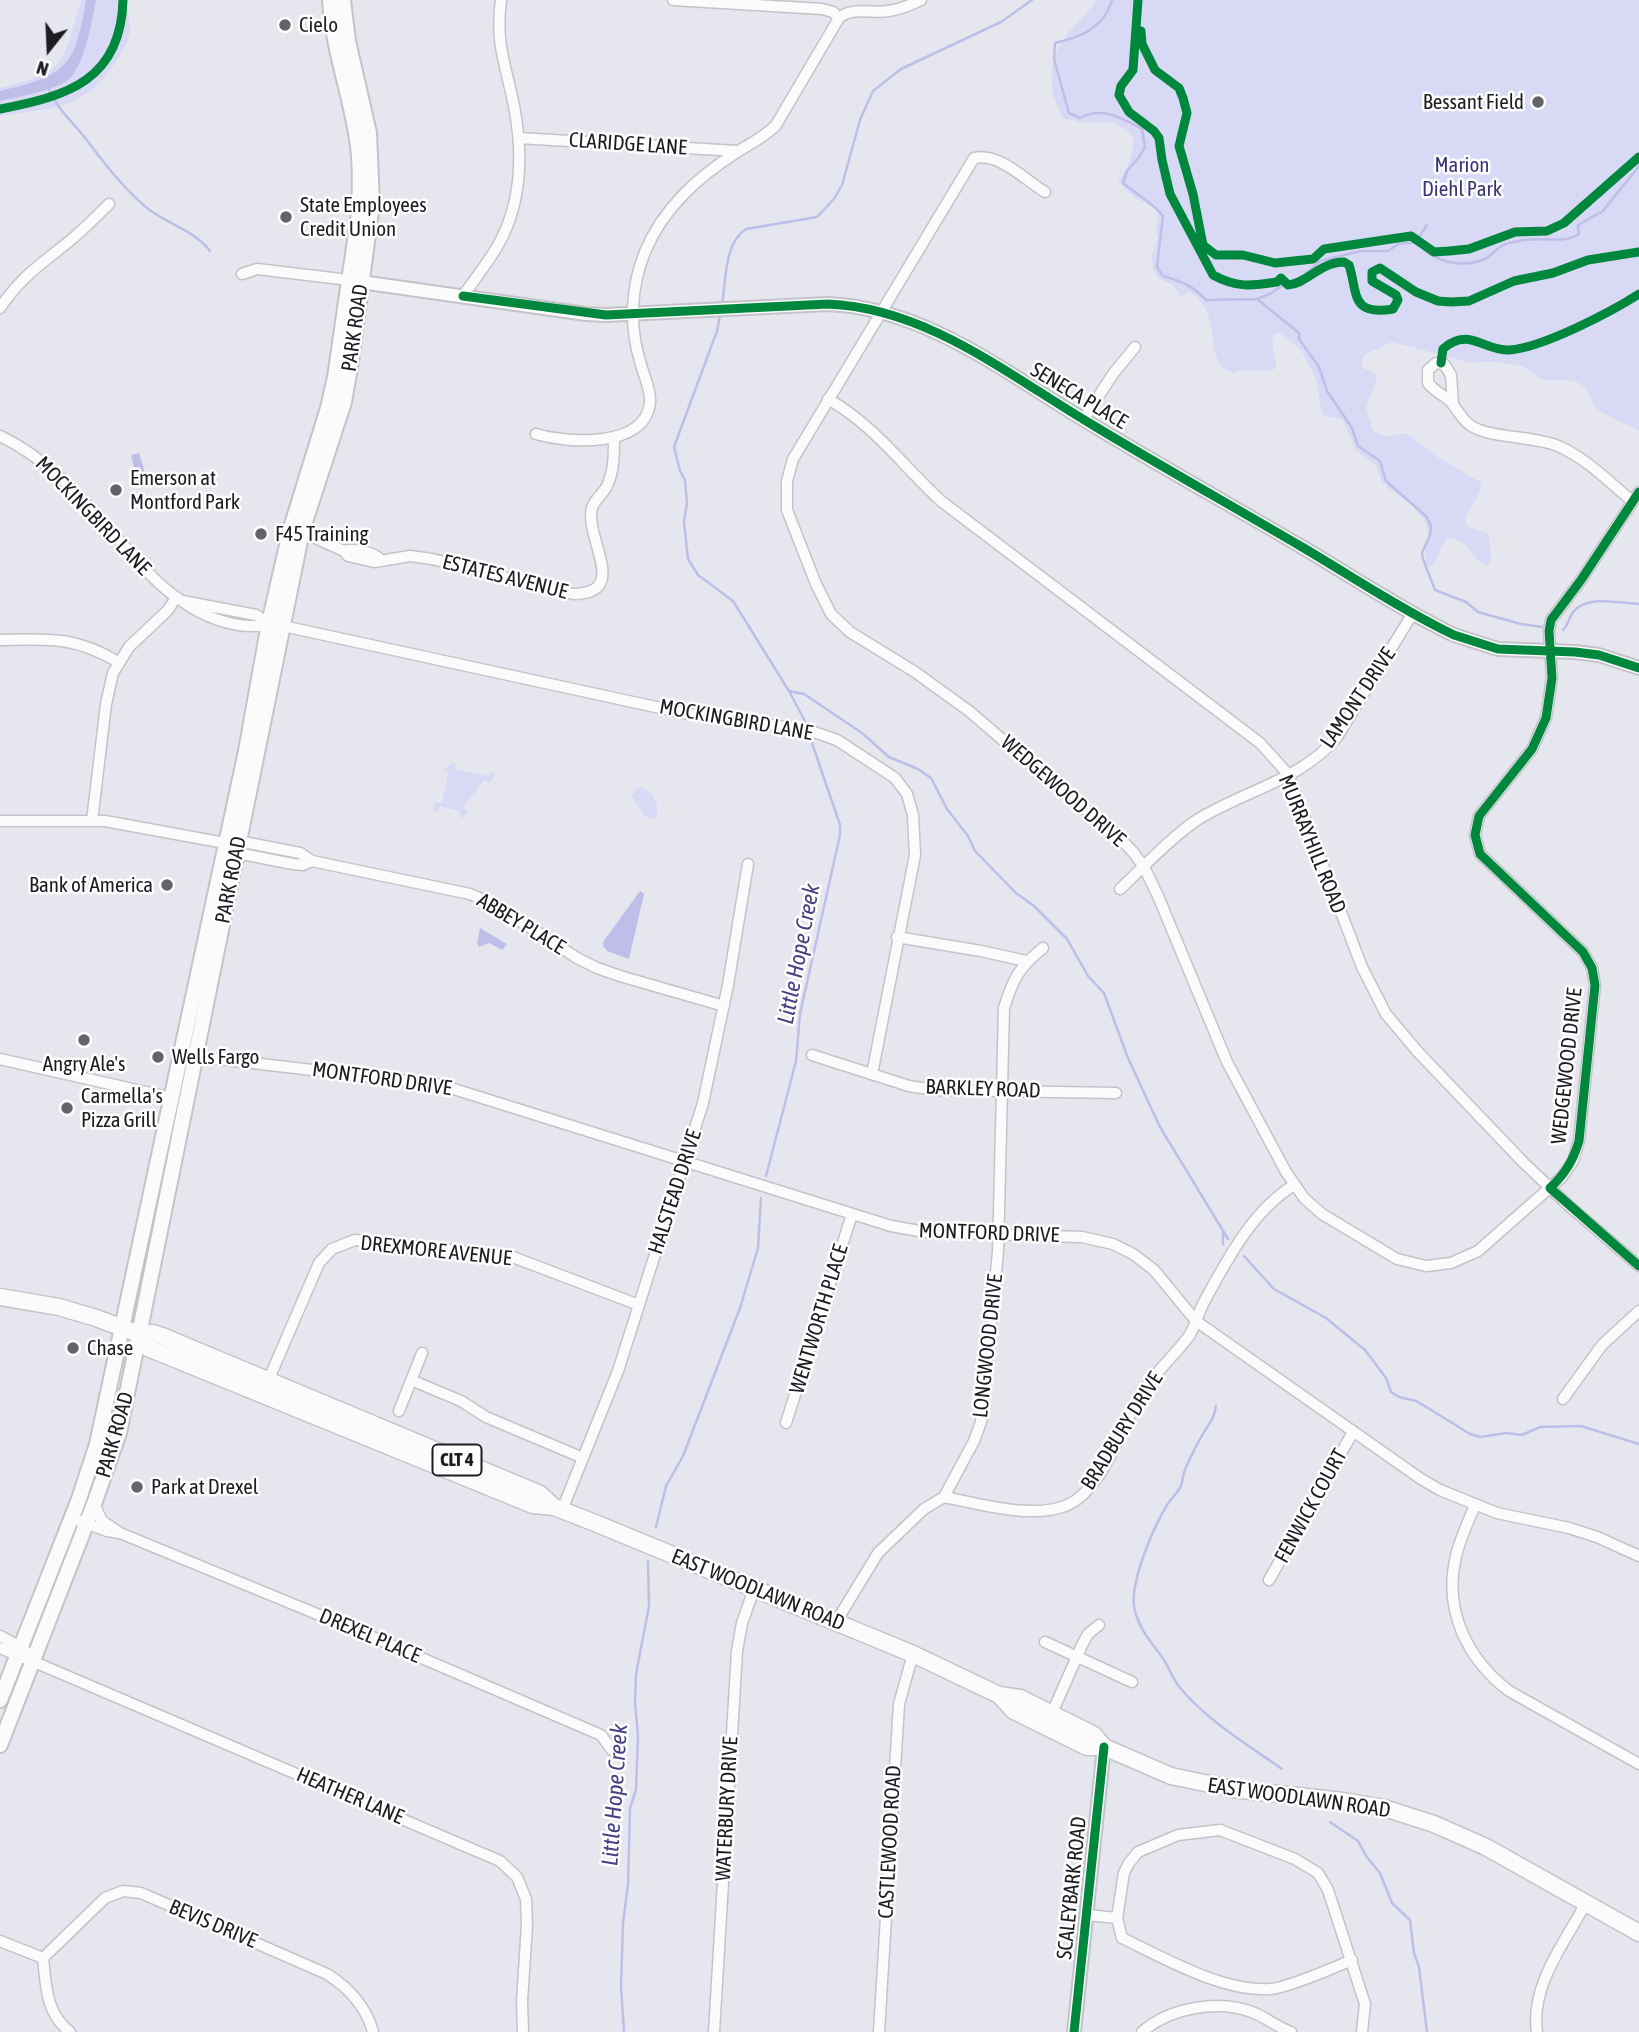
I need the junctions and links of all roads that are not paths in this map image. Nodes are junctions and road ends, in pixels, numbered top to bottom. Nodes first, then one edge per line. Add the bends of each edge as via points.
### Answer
1 (330, 0) edge
2 (343, 0) edge
3 (501, 0) edge
4 (673, 0) edge
5 (921, 0) edge
6 (839, 18) junction
7 (519, 138) junction
8 (738, 151) junction
9 (1045, 192) dead end
10 (109, 204) dead end
11 (242, 274) dead end
12 (355, 281) junction
13 (463, 296) junction
14 (0, 308) edge
15 (880, 312) junction
16 (633, 314) junction
17 (1135, 347) dead end
18 (828, 398) junction
19 (1452, 404) dead end
20 (1083, 420) junction
21 (537, 434) dead end
22 (0, 436) edge
23 (614, 438) junction
24 (1636, 496) edge
25 (297, 530) junction
26 (179, 599) junction
27 (1413, 613) junction
28 (276, 625) junction
29 (0, 640) edge
30 (1550, 651) junction
31 (118, 662) junction
32 (1639, 668) edge
33 (1288, 774) junction
34 (0, 821) edge
35 (92, 821) junction
36 (234, 845) junction
37 (747, 864) dead end
38 (1144, 867) junction
39 (1120, 889) dead end
40 (897, 937) junction
41 (1043, 948) dead end
42 (1026, 961) junction
43 (724, 1006) junction
44 (189, 1053) junction
45 (812, 1055) dead end
46 (0, 1059) edge
47 (872, 1074) junction
48 (1002, 1091) junction
49 (1116, 1093) dead end
50 (172, 1098) junction
51 (685, 1160) junction
52 (1294, 1185) junction
53 (1550, 1188) junction
54 (852, 1214) junction
55 (998, 1235) junction
56 (1639, 1266) edge
57 (0, 1297) edge
58 (639, 1305) junction
59 (1639, 1311) edge
60 (1196, 1321) junction
61 (122, 1327) junction
62 (139, 1334) junction
63 (422, 1353) dead end
64 (411, 1380) junction
65 (268, 1381) junction
66 (1563, 1399) dead end
67 (399, 1410) dead end
68 (786, 1423) dead end
69 (1353, 1432) junction
70 (583, 1458) junction
71 (944, 1497) junction
72 (94, 1504) junction
73 (1475, 1505) junction
74 (558, 1508) junction
75 (72, 1518) junction
76 (87, 1524) junction
77 (120, 1533) junction
78 (1639, 1556) edge
79 (1269, 1580) dead end
80 (754, 1589) junction
81 (836, 1622) junction
82 (1099, 1625) dead end
83 (0, 1636) edge
84 (1045, 1642) dead end
85 (0, 1648) edge
86 (19, 1651) junction
87 (913, 1654) junction
88 (1077, 1657) junction
89 (32, 1661) junction
90 (1132, 1682) dead end
91 (999, 1695) junction
92 (0, 1700) edge
93 (1052, 1713) junction
94 (0, 1745) edge
95 (1104, 1747) junction
96 (612, 1750) dead end
97 (1639, 1764) edge
98 (1586, 1903) junction
99 (1087, 1915) junction
100 (1117, 1918) junction
101 (1639, 1933) edge
102 (0, 1941) edge
103 (43, 1958) junction
104 (1352, 1960) junction
105 (70, 2032) edge
106 (373, 2032) edge
107 (523, 2032) edge
108 (714, 2032) edge
109 (879, 2032) edge
110 (1074, 2032) edge
111 (1142, 2032) edge
112 (1291, 2032) edge
113 (1362, 2032) edge
114 (1536, 2032) edge

1 - 12 main road, PARK ROAD via 335,48 360,161
2 - 12 main road, PARK ROAD via 371,155 372,204
3 - 7 street via 499,45
4 - 6 street via 822,9
5 - 6 street via 889,11 856,10
6 - 8 street via 776,125
7 - 8 street, CLARIDGE LANE
7 - 13 street via 517,187 506,229
8 - 16 street via 685,192 661,222 637,276
9 - 15 street, WEDGEWOOD DRIVE via 995,159 974,158
10 - 14 street via 17,283
11 - 12 street, SENECA PLACE via 257,269
12 - 13 street, SENECA PLACE
12 - 25 main road, PARK ROAD
13 - 16 street, SENECA PLACE via 586,314
15 - 16 street, SENECA PLACE via 828,304
15 - 18 street, WEDGEWOOD DRIVE
15 - 20 street, SENECA PLACE via 968,349
16 - 23 street via 650,406 634,429
17 - 20 street
18 - 33 street, MURRAYHILL ROAD via 862,420 941,500 1251,735
18 - 38 street, WEDGEWOOD DRIVE via 793,458 785,495 787,510 831,614 850,632 969,711 1110,828
19 - 24 street via 1462,419 1481,431 1537,439 1562,448
20 - 27 street, SENECA PLACE
21 - 23 street via 553,439
22 - 26 street, MOCKINGBIRD LANE via 48,465
23 - 25 street, ESTATES AVENUE via 609,480 592,510 603,571 603,579 593,591 573,594 432,559 360,555
24 - 30 street, WEDGEWOOD DRIVE via 1551,620
25 - 28 main road, PARK ROAD
26 - 28 street, MOCKINGBIRD LANE via 256,615
26 - 31 street
27 - 30 street, SENECA PLACE via 1498,649
27 - 33 street, LAMONT DRIVE via 1337,737 1315,759
28 - 36 main road, PARK ROAD
28 - 40 street, MOCKINGBIRD LANE via 688,714 796,727 837,740 895,778 907,794 915,855
29 - 31 street via 72,641
30 - 32 street, SENECA PLACE via 1599,655
30 - 53 street, WEDGEWOOD DRIVE via 1550,698 1541,732 1479,816 1475,835 1480,854 1583,952 1594,974 1579,1141 1573,1161
31 - 35 street via 106,704
33 - 38 street, LAMONT DRIVE via 1199,819
33 - 53 street, MURRAYHILL ROAD via 1362,967 1386,1014
34 - 35 street
35 - 36 street
36 - 43 street, ABBEY PLACE via 299,865 312,861 470,894 497,905 597,968
36 - 44 main road, PARK ROAD
37 - 43 street, HALSTEAD DRIVE
38 - 39 street, LAMONT DRIVE
38 - 52 street, WEDGEWOOD DRIVE via 1227,1062
40 - 42 street
40 - 47 street, MOCKINGBIRD LANE
41 - 42 street, LONGWOOD DRIVE
42 - 48 street, LONGWOOD DRIVE via 1004,1008
43 - 51 street, HALSTEAD DRIVE via 707,1088
44 - 50 main road, PARK ROAD
44 - 51 street, MONTFORD DRIVE via 441,1085
44 - 62 main road, PARK ROAD
45 - 47 street, BARKLEY ROAD
46 - 50 street
47 - 48 street, BARKLEY ROAD via 935,1090
48 - 49 street, BARKLEY ROAD
48 - 55 street, LONGWOOD DRIVE
50 - 61 main road, PARK ROAD
51 - 54 street, MONTFORD DRIVE
51 - 58 street, HALSTEAD DRIVE
52 - 53 street, WEDGEWOOD DRIVE via 1322,1214 1397,1259 1426,1266 1451,1263 1478,1251
52 - 60 street, BRADBURY DRIVE via 1244,1234
53 - 56 street, MURRAYHILL ROAD
54 - 55 street, MONTFORD DRIVE via 925,1232
54 - 68 street, WENTWORTH PLACE
55 - 60 street, MONTFORD DRIVE via 1082,1237 1113,1244 1154,1270
55 - 71 street, LONGWOOD DRIVE via 981,1422
57 - 61 main road, EAST WOODLAWN ROAD via 59,1307
58 - 65 street, DREXMORE AVENUE via 510,1256 355,1240 322,1258
58 - 70 street, HALSTEAD DRIVE
59 - 66 street via 1602,1345
60 - 69 street, MONTFORD DRIVE
60 - 71 street, BRADBURY DRIVE via 1190,1335 1146,1387 1098,1476 1079,1498 1062,1507 1035,1511
61 - 62 main road, EAST WOODLAWN ROAD
61 - 75 main road, PARK ROAD via 97,1444
62 - 65 main road, EAST WOODLAWN ROAD / CLT 4 via 162,1336
62 - 72 main road, PARK ROAD via 119,1433
62 - 74 main road, EAST WOODLAWN ROAD via 148,1348 299,1412 533,1505
63 - 64 street
64 - 67 street
64 - 70 street
65 - 74 main road, EAST WOODLAWN ROAD / CLT 4 via 540,1494
69 - 73 street, MONTFORD DRIVE via 1421,1479
69 - 79 street, FENWICK COURT
70 - 74 street, HALSTEAD DRIVE
71 - 81 street, LONGWOOD DRIVE via 924,1509 878,1553
72 - 76 main road, PARK ROAD
72 - 77 street, DREXEL PLACE via 102,1521
73 - 78 street, MONTFORD DRIVE via 1570,1528
73 - 97 street via 1460,1540 1452,1586 1457,1620 1472,1653 1509,1691
74 - 80 main road, EAST WOODLAWN ROAD
75 - 76 street, DREXEL PLACE
75 - 86 main road, PARK ROAD
76 - 77 street, DREXEL PLACE
76 - 89 main road, PARK ROAD
77 - 96 street, DREXEL PLACE via 601,1735
80 - 81 main road, EAST WOODLAWN ROAD
80 - 108 street, WATERBURY DRIVE via 737,1651
81 - 87 main road, EAST WOODLAWN ROAD
82 - 88 street via 1088,1634
83 - 86 street
84 - 88 street
85 - 86 street
86 - 89 street, HEATHER LANE
86 - 92 main road, PARK ROAD
87 - 91 main road, EAST WOODLAWN ROAD
87 - 109 street, CASTLEWOOD ROAD via 899,1704
88 - 90 street
88 - 93 street
89 - 94 main road, PARK ROAD
89 - 107 street, HEATHER LANE via 500,1861 517,1877 526,1899
91 - 93 main road, EAST WOODLAWN ROAD via 1020,1698
91 - 95 main road, EAST WOODLAWN ROAD via 1014,1711 1087,1747
93 - 95 main road, EAST WOODLAWN ROAD via 1094,1735
95 - 98 main road, EAST WOODLAWN ROAD via 1195,1782 1343,1801 1415,1817 1486,1847
95 - 99 street, SCALEYBARK ROAD
98 - 101 main road, EAST WOODLAWN ROAD
98 - 114 street via 1540,1992
99 - 100 street
99 - 110 street, SCALEYBARK ROAD
100 - 104 street via 1122,1938 1230,1984 1271,1989
100 - 104 street via 1124,1873 1138,1852 1178,1835 1220,1830 1318,1872
102 - 103 street
103 - 105 street via 50,2007
103 - 106 street, BEVIS DRIVE via 105,1898 123,1891 141,1893 327,1974 353,1995
104 - 113 street via 1365,2004
111 - 112 street via 1189,2007 1208,2006 1251,2011

